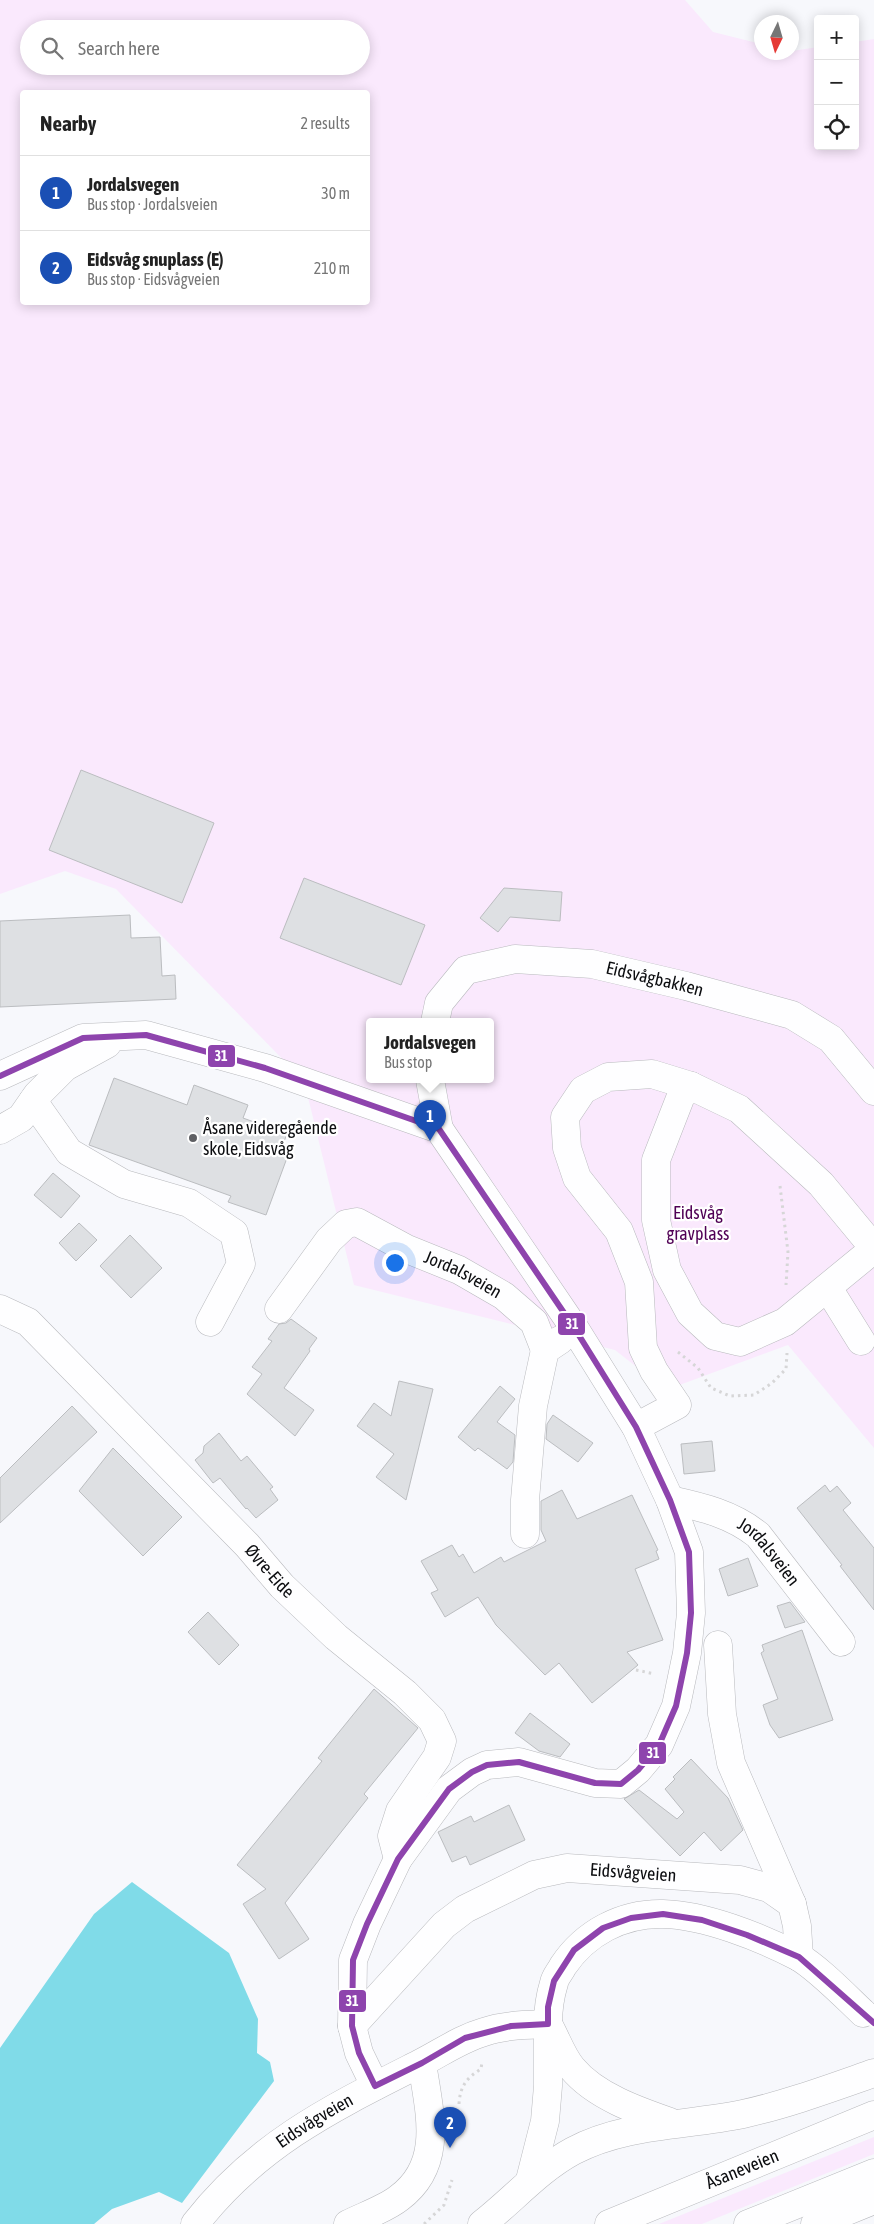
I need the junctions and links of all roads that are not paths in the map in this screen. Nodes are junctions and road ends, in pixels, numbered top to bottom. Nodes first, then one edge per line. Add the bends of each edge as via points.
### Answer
1 (436, 1018) edge
2 (119, 1036) junction
3 (831, 1039) junction
4 (874, 1060) edge
5 (0, 1076) edge
6 (431, 1083) edge
7 (691, 1086) junction
8 (874, 1091) edge
9 (33, 1101) junction
10 (439, 1129) junction
11 (0, 1130) edge
12 (874, 1249) edge
13 (828, 1288) junction
14 (0, 1309) edge
15 (279, 1309) dead end
16 (210, 1322) dead end
17 (575, 1329) junction
18 (861, 1341) dead end
19 (546, 1350) junction
20 (636, 1427) junction
21 (670, 1500) junction
22 (525, 1534) dead end
23 (841, 1642) dead end
24 (718, 1644) dead end
25 (398, 1859) junction
26 (792, 1904) junction
27 (799, 1957) junction
28 (863, 2014) dead end
29 (548, 2024) junction
30 (352, 2026) junction
31 (422, 2063) junction
32 (874, 2073) edge
33 (376, 2086) junction
34 (874, 2116) edge
35 (674, 2124) junction
36 (874, 2174) edge
37 (530, 2180) junction
38 (874, 2200) edge
39 (201, 2222) edge
40 (348, 2224) edge
41 (482, 2224) edge
42 (609, 2224) edge
43 (748, 2224) edge
44 (815, 2224) edge

1 - 3 main road, Eidsvågbakken via 439,1003 466,970 515,959 592,964 686,986 792,1015
2 - 5 main road via 82,1038
2 - 9 main road via 65,1068
2 - 10 main road via 146,1036 265,1068
3 - 4 main road
3 - 8 main road, Eidsvågbakken
6 - 10 main road
7 - 12 main road via 739,1109 821,1184
7 - 13 main road via 681,1096 656,1160 656,1220 666,1270 690,1313 715,1336 740,1342 785,1322
7 - 20 main road via 652,1074 608,1077 583,1090 565,1116 567,1148 577,1178 619,1231 639,1282 642,1348 677,1405
9 - 11 main road via 21,1118
9 - 16 main road via 69,1152 124,1184 189,1203 234,1233 241,1264
10 - 17 main road
12 - 13 main road
13 - 18 main road
14 - 25 main road, Øvre-Eide via 28,1322 240,1538 282,1586 432,1720 442,1741 437,1757 400,1811 392,1836
15 - 19 main road, Jordalsveien via 329,1240 346,1224 356,1222 407,1250 459,1270 504,1296 534,1322
17 - 19 main road
17 - 20 main road
19 - 22 main road via 533,1406
20 - 21 main road
21 - 23 main road, Jordalsveien via 708,1508 744,1524 758,1535
21 - 25 main road via 689,1552 691,1613 676,1706 659,1745 621,1784 595,1783 518,1762 487,1765 449,1789
24 - 26 main road via 722,1714 731,1762
25 - 30 main road via 353,1960
26 - 27 main road
26 - 30 main road, Eidsvågveien via 770,1888 740,1880 567,1868 534,1875 465,1909 444,1925
27 - 28 main road
27 - 29 main road via 702,1920 663,1914 631,1918 602,1928 574,1950 554,1981
29 - 31 main road, Eidsvågveien via 486,2031 465,2038
29 - 35 main road via 572,2068 588,2083 615,2100
29 - 37 main road via 545,2121
30 - 33 main road via 359,2053
31 - 33 main road, Eidsvågveien
31 - 40 main road via 431,2146 425,2166 416,2182 399,2199
32 - 35 main road via 744,2114
33 - 39 main road, Eidsvågveien via 275,2144 247,2168
34 - 42 main road, Åsaneveien
35 - 37 main road via 641,2128 599,2140 574,2150
36 - 43 main road
37 - 41 main road
38 - 44 main road

